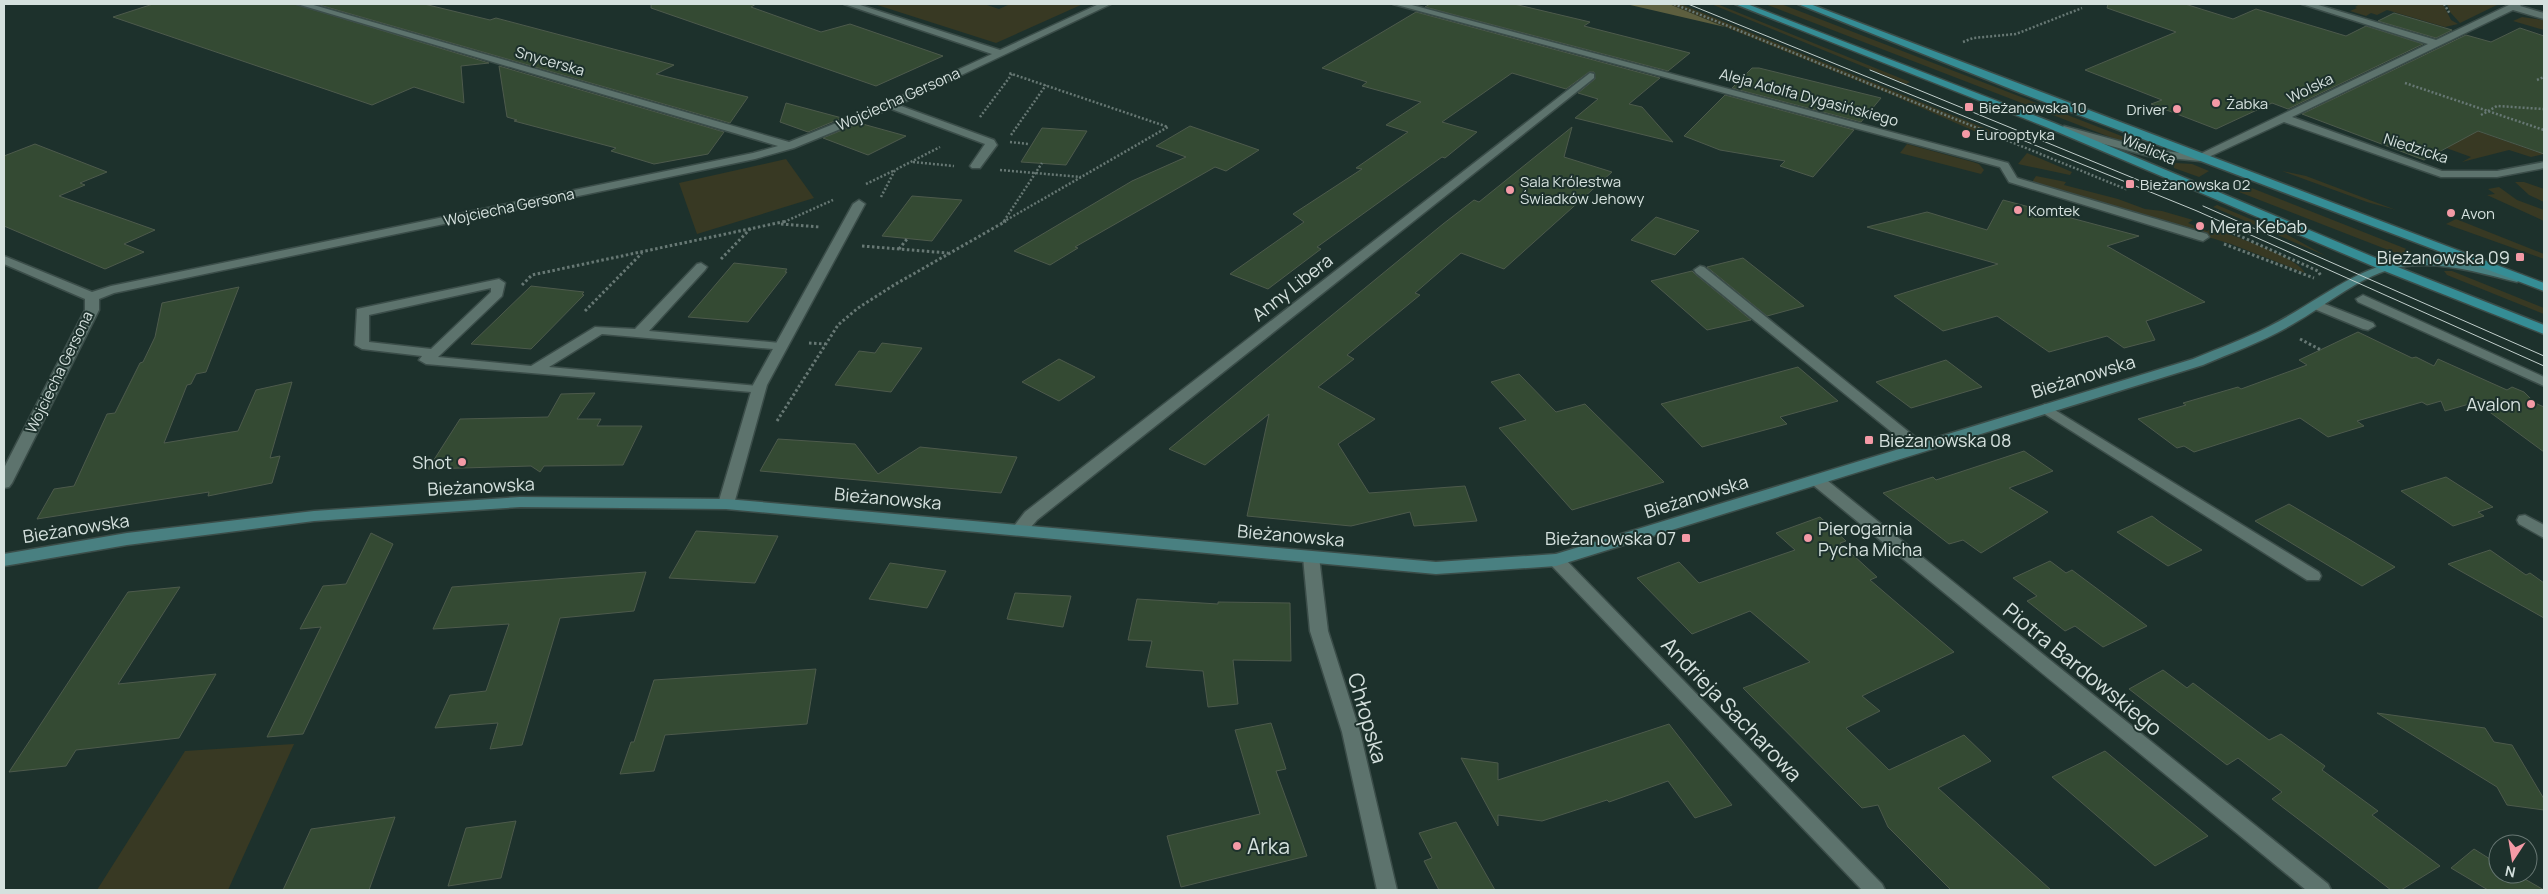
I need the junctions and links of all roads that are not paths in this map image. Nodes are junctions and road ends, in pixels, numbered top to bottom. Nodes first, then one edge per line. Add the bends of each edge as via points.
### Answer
1 (300, 4) edge
2 (848, 4) edge
3 (1106, 4) edge
4 (1398, 4) edge
5 (1739, 4) edge
6 (1802, 4) edge
7 (2306, 4) edge
8 (2515, 5) edge
9 (2544, 16) edge
10 (2435, 43) junction
11 (999, 53) junction
12 (1590, 76) dead end
13 (890, 105) junction
14 (2284, 118) junction
15 (2050, 125) junction
16 (790, 146) junction
17 (2200, 158) junction
18 (2544, 165) edge
19 (976, 166) dead end
20 (859, 204) dead end
21 (2202, 237) road end
22 (4, 260) edge
23 (701, 267) dead end
24 (2386, 267) junction
25 (1700, 270) dead end
26 (2525, 280) junction
27 (2544, 287) edge
28 (92, 297) junction
29 (2364, 298) dead end
30 (2317, 305) junction
31 (2368, 326) dead end
32 (2544, 330) edge
33 (639, 334) junction
34 (780, 347) junction
35 (434, 353) junction
36 (534, 370) junction
37 (2544, 382) edge
38 (758, 390) junction
39 (2045, 408) junction
40 (1920, 448) junction
41 (1818, 481) junction
42 (4, 483) edge
43 (726, 504) junction
44 (2525, 520) dead end
45 (1019, 530) junction
46 (2544, 533) edge
47 (1311, 557) junction
48 (4, 560) edge
49 (1556, 560) junction
50 (2314, 576) dead end
51 (1387, 890) edge
52 (1875, 890) edge
53 (2321, 890) edge

1 - 16 street, Snycerska
2 - 11 street
3 - 11 street, Wojciecha Gersona
4 - 21 street, Aleja Adolfa Dygasińskiego via 2004,165 2013,180
5 - 15 main road, Wielicka
6 - 17 main road, Wielicka
7 - 10 street
8 - 9 street
8 - 10 street, Wolska
10 - 14 street, Wolska
11 - 13 street, Wojciecha Gersona
12 - 45 street, Anny Libera via 1031,516
13 - 16 street, Wojciecha Gersona
13 - 19 street via 990,142
14 - 17 street, Wolska
14 - 18 street, Niedzicka via 2440,174 2497,174
15 - 17 street, Wolska via 2147,153
15 - 24 main road, Wielicka
16 - 28 street, Wojciecha Gersona via 111,290
17 - 26 main road, Wielicka
20 - 34 street
22 - 28 street
23 - 33 street
24 - 26 street, Bieżanowska via 2414,262 2444,264
24 - 30 street, Bieżanowska
24 - 32 main road, Wielicka
25 - 40 street
26 - 27 main road, Wielicka
28 - 42 street, Wojciecha Gersona via 92,310
29 - 37 street
30 - 31 street
30 - 39 street, Bieżanowska via 2275,329 2198,362
33 - 34 street
33 - 36 street via 600,330
34 - 38 street
35 - 35 street via 497,293 499,283 362,312 362,346
35 - 36 street via 426,360
36 - 38 street
38 - 43 street
39 - 40 street, Bieżanowska
39 - 50 street
40 - 41 street, Bieżanowska
41 - 49 street, Bieżanowska
41 - 53 street, Piotra Bardowskiego
43 - 45 street, Bieżanowska
43 - 48 street, Bieżanowska via 520,502 314,516 127,539
44 - 46 street
45 - 47 street, Bieżanowska
47 - 49 street, Bieżanowska via 1436,568
47 - 51 street, Chłopska via 1319,631 1351,732
49 - 52 street, Andrieja Sacharowa

